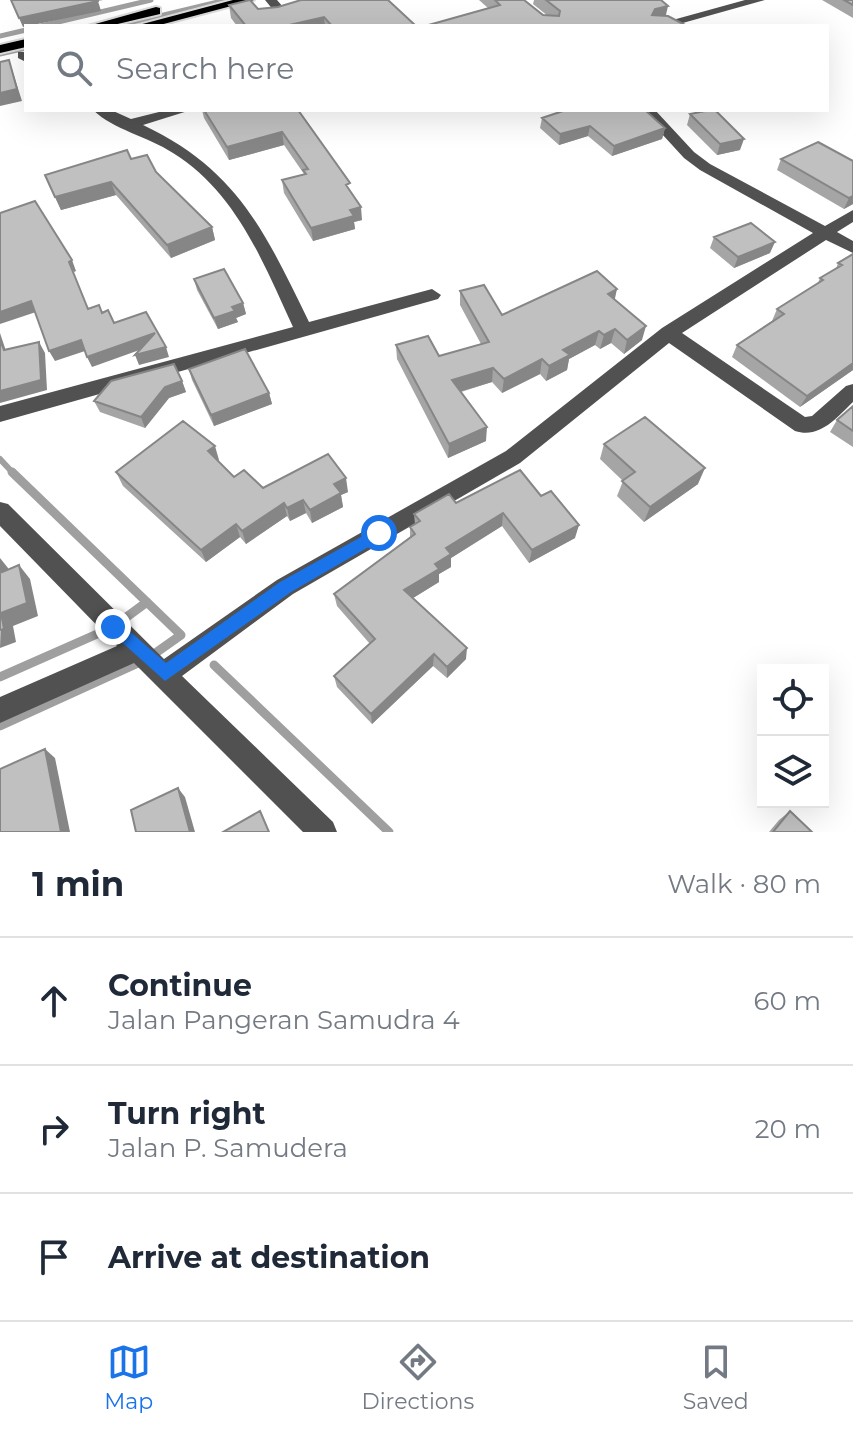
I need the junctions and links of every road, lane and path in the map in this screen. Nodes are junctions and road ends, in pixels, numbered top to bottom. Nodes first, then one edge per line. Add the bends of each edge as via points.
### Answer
1 (198, 0) edge
2 (248, 0) edge
3 (271, 0) edge
4 (759, 0) edge
5 (283, 14) edge
6 (102, 24) edge
7 (149, 24) edge
8 (665, 24) edge
9 (0, 49) edge
10 (24, 53) edge
11 (24, 53) edge
12 (0, 60) edge
13 (103, 112) edge
14 (176, 112) edge
15 (649, 112) edge
16 (126, 125) junction
17 (853, 215) edge
18 (824, 233) junction
19 (853, 248) edge
20 (432, 295) dead end
21 (304, 330) junction
22 (669, 333) junction
23 (853, 391) edge
24 (0, 414) edge
25 (0, 511) edge
26 (135, 650) junction
27 (165, 673) junction
28 (0, 710) edge
29 (323, 832) edge

1 - 6 main road
2 - 7 main road
3 - 5 street
4 - 8 street
9 - 10 main road
11 - 12 main road
13 - 16 street
14 - 16 street
15 - 18 street via 705,167
16 - 21 street via 189,156 228,191 266,252
17 - 18 street
18 - 19 street
18 - 22 street
20 - 21 street
21 - 24 street
22 - 23 street via 802,425 817,423
22 - 27 street via 513,457 285,587
25 - 26 street
26 - 27 street
26 - 28 street
27 - 29 street

